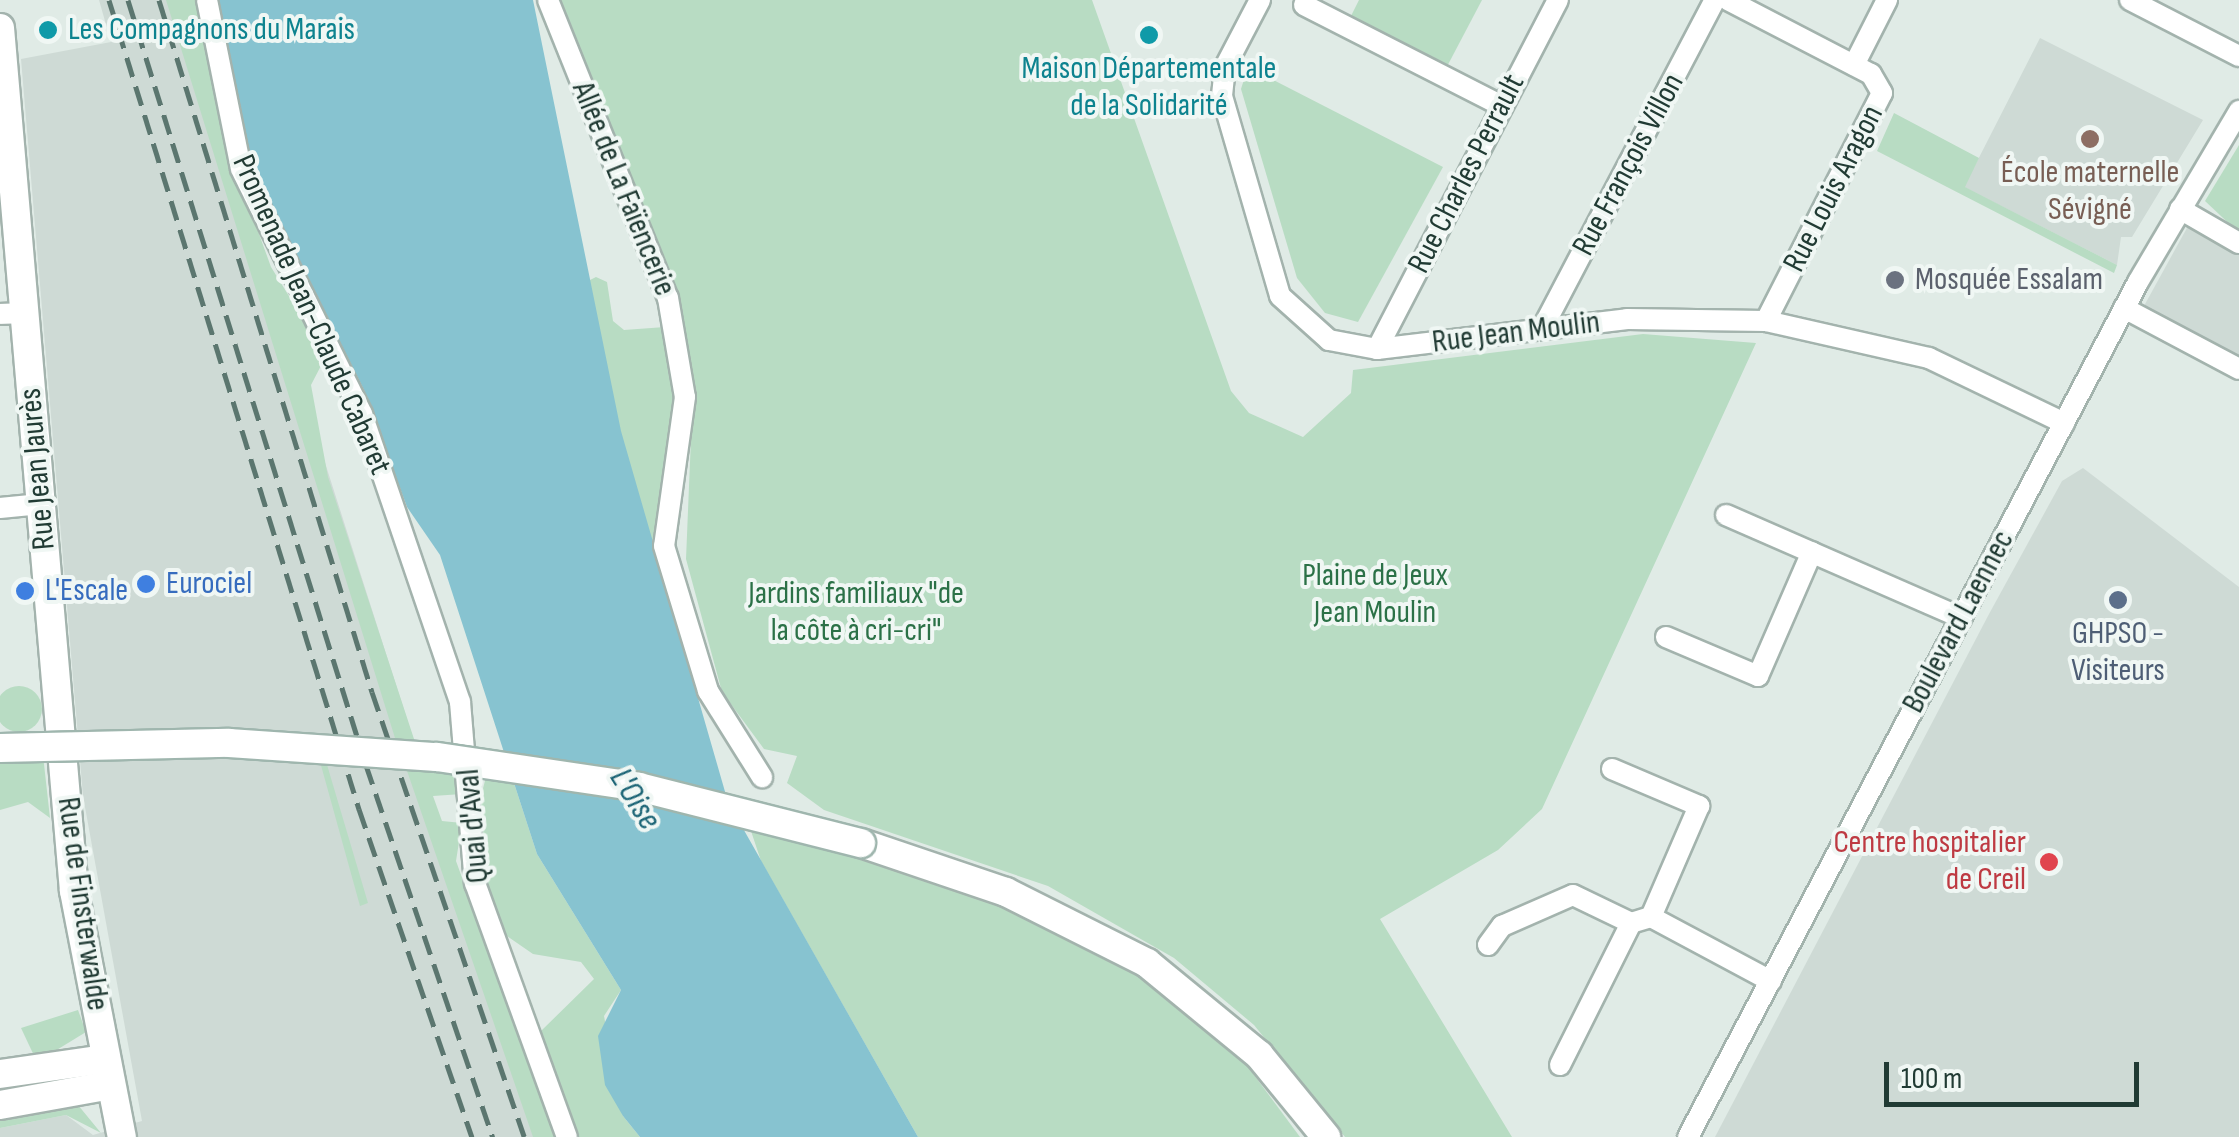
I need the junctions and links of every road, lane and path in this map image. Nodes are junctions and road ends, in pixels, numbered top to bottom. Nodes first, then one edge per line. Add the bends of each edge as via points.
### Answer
1 (206, 0) edge
2 (548, 0) edge
3 (1260, 0) edge
4 (1558, 0) edge
5 (1715, 0) edge
6 (1728, 0) edge
7 (1887, 0) edge
8 (2130, 0) edge
9 (1304, 5) dead end
10 (0, 28) edge
11 (2239, 56) edge
12 (1854, 65) junction
13 (1502, 106) junction
14 (2239, 111) edge
15 (2180, 209) junction
16 (2239, 243) edge
17 (2124, 308) junction
18 (12, 313) edge
19 (1766, 321) junction
20 (1542, 330) junction
21 (1376, 349) junction
22 (2239, 369) edge
23 (2064, 422) junction
24 (41, 504) junction
25 (0, 508) edge
26 (398, 512) joint
27 (1726, 515) dead end
28 (1812, 552) junction
29 (1962, 618) junction
30 (1666, 637) dead end
31 (56, 670) joint
32 (0, 748) edge
33 (1612, 769) dead end
34 (762, 777) dead end
35 (1641, 920) junction
36 (1488, 945) dead end
37 (1770, 981) junction
38 (1560, 1065) dead end
39 (108, 1072) junction
40 (0, 1074) edge
41 (0, 1105) edge
42 (122, 1137) edge
43 (567, 1137) edge
44 (1326, 1137) edge
45 (1688, 1137) edge

1 - 26 street, Promenade Jean-Claude Cabaret via 241,169 349,386
2 - 34 street, Allée de La Faïencerie via 668,298 684,397 664,546 708,691
3 - 21 street, Rue Jean Moulin via 1221,89 1273,278 1311,328
4 - 13 street, Rue Charles Perrault
5 - 20 street, Rue François Villon
6 - 12 street
7 - 12 street
8 - 11 street
9 - 13 street
10 - 18 main road, Rue Jean Jaurès
12 - 19 street, Rue Louis Aragon via 1876,78 1882,98
13 - 21 street, Rue Charles Perrault
14 - 15 street, Boulevard Laennec
15 - 16 street
15 - 17 street, Boulevard Laennec
17 - 22 street
17 - 23 street, Boulevard Laennec
18 - 24 main road, Rue Jean Jaurès
19 - 20 street, Rue Jean Moulin via 1664,317
19 - 23 street, Rue Jean Moulin via 1929,358
20 - 21 street, Rue Jean Moulin
23 - 29 street, Boulevard Laennec
24 - 25 street
24 - 31 main road, Rue Jean Jaurès
26 - 43 street, Quai d'Aval via 464,716 475,882
27 - 28 street
28 - 29 street
28 - 30 street via 1758,676
29 - 37 street, Boulevard Laennec
31 - 39 main road, Rue de Finsterwalde via 76,904
32 - 44 main road, bridge via 229,743 448,758 639,787 862,843 1024,900 1147,963 1252,1048
33 - 35 street via 1698,806
35 - 36 street via 1566,895 1502,926
35 - 37 street
35 - 38 street
37 - 45 street, Boulevard Laennec
39 - 40 main road
39 - 41 main road
39 - 42 main road, Rue de Finsterwalde

